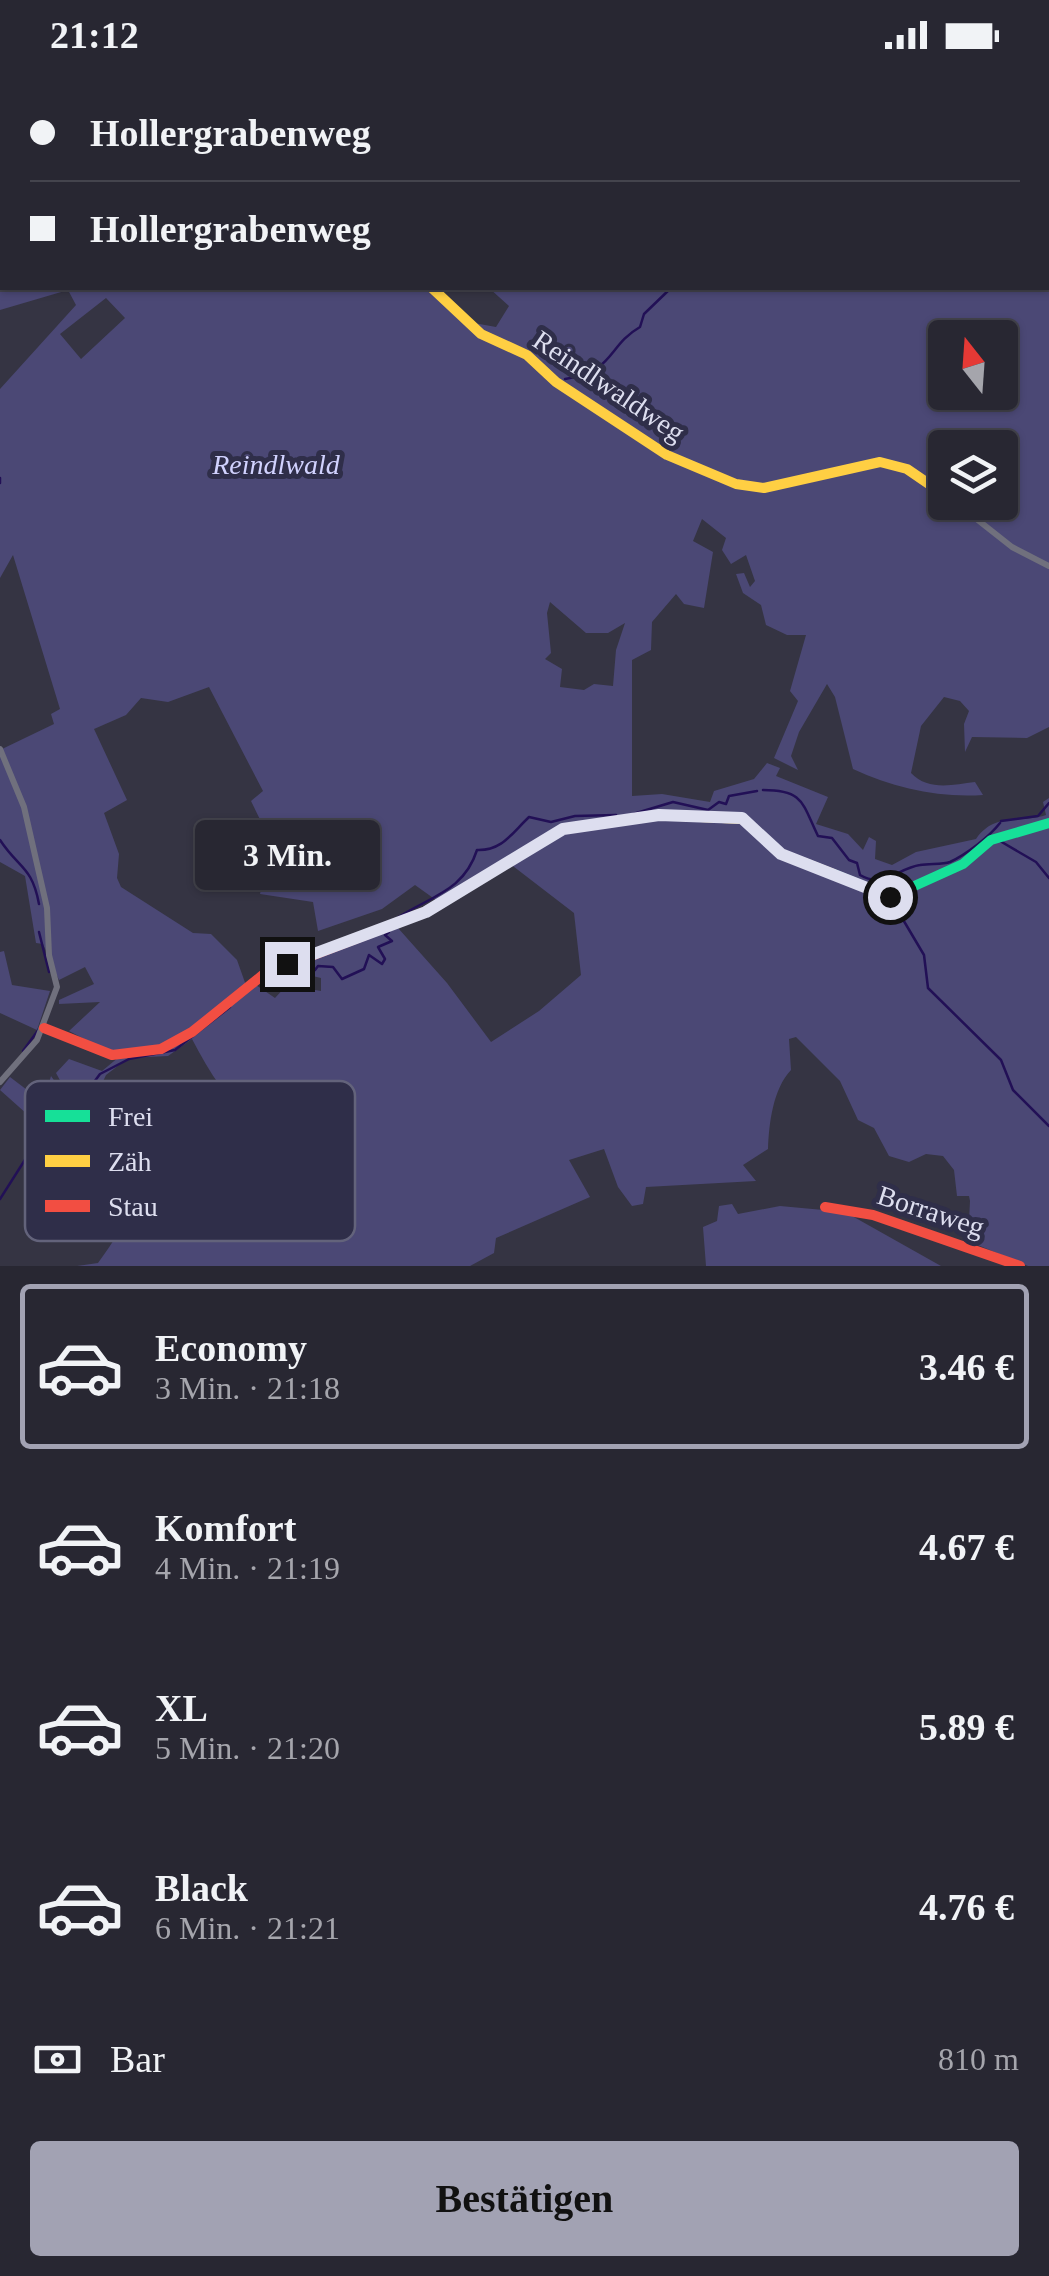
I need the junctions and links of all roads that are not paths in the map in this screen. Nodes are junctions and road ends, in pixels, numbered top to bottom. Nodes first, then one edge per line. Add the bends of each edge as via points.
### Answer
1 (434, 290) edge
2 (928, 483) edge
3 (978, 520) edge
4 (1049, 566) edge
5 (0, 749) edge
6 (1049, 824) edge
7 (44, 1028) junction
8 (0, 1082) edge
9 (826, 1208) dead end
10 (1020, 1266) edge

1 - 2 street, Reindlwaldweg via 482,334 518,350 667,455 736,484 764,488 880,462
3 - 4 street
5 - 7 street via 24,807 47,908 57,988
6 - 7 street via 991,840 964,864 890,897 781,854 742,818 659,815 591,824 541,838 483,881 390,928 264,974 161,1049 112,1056
7 - 8 street
9 - 10 street, Borraweg via 874,1214

